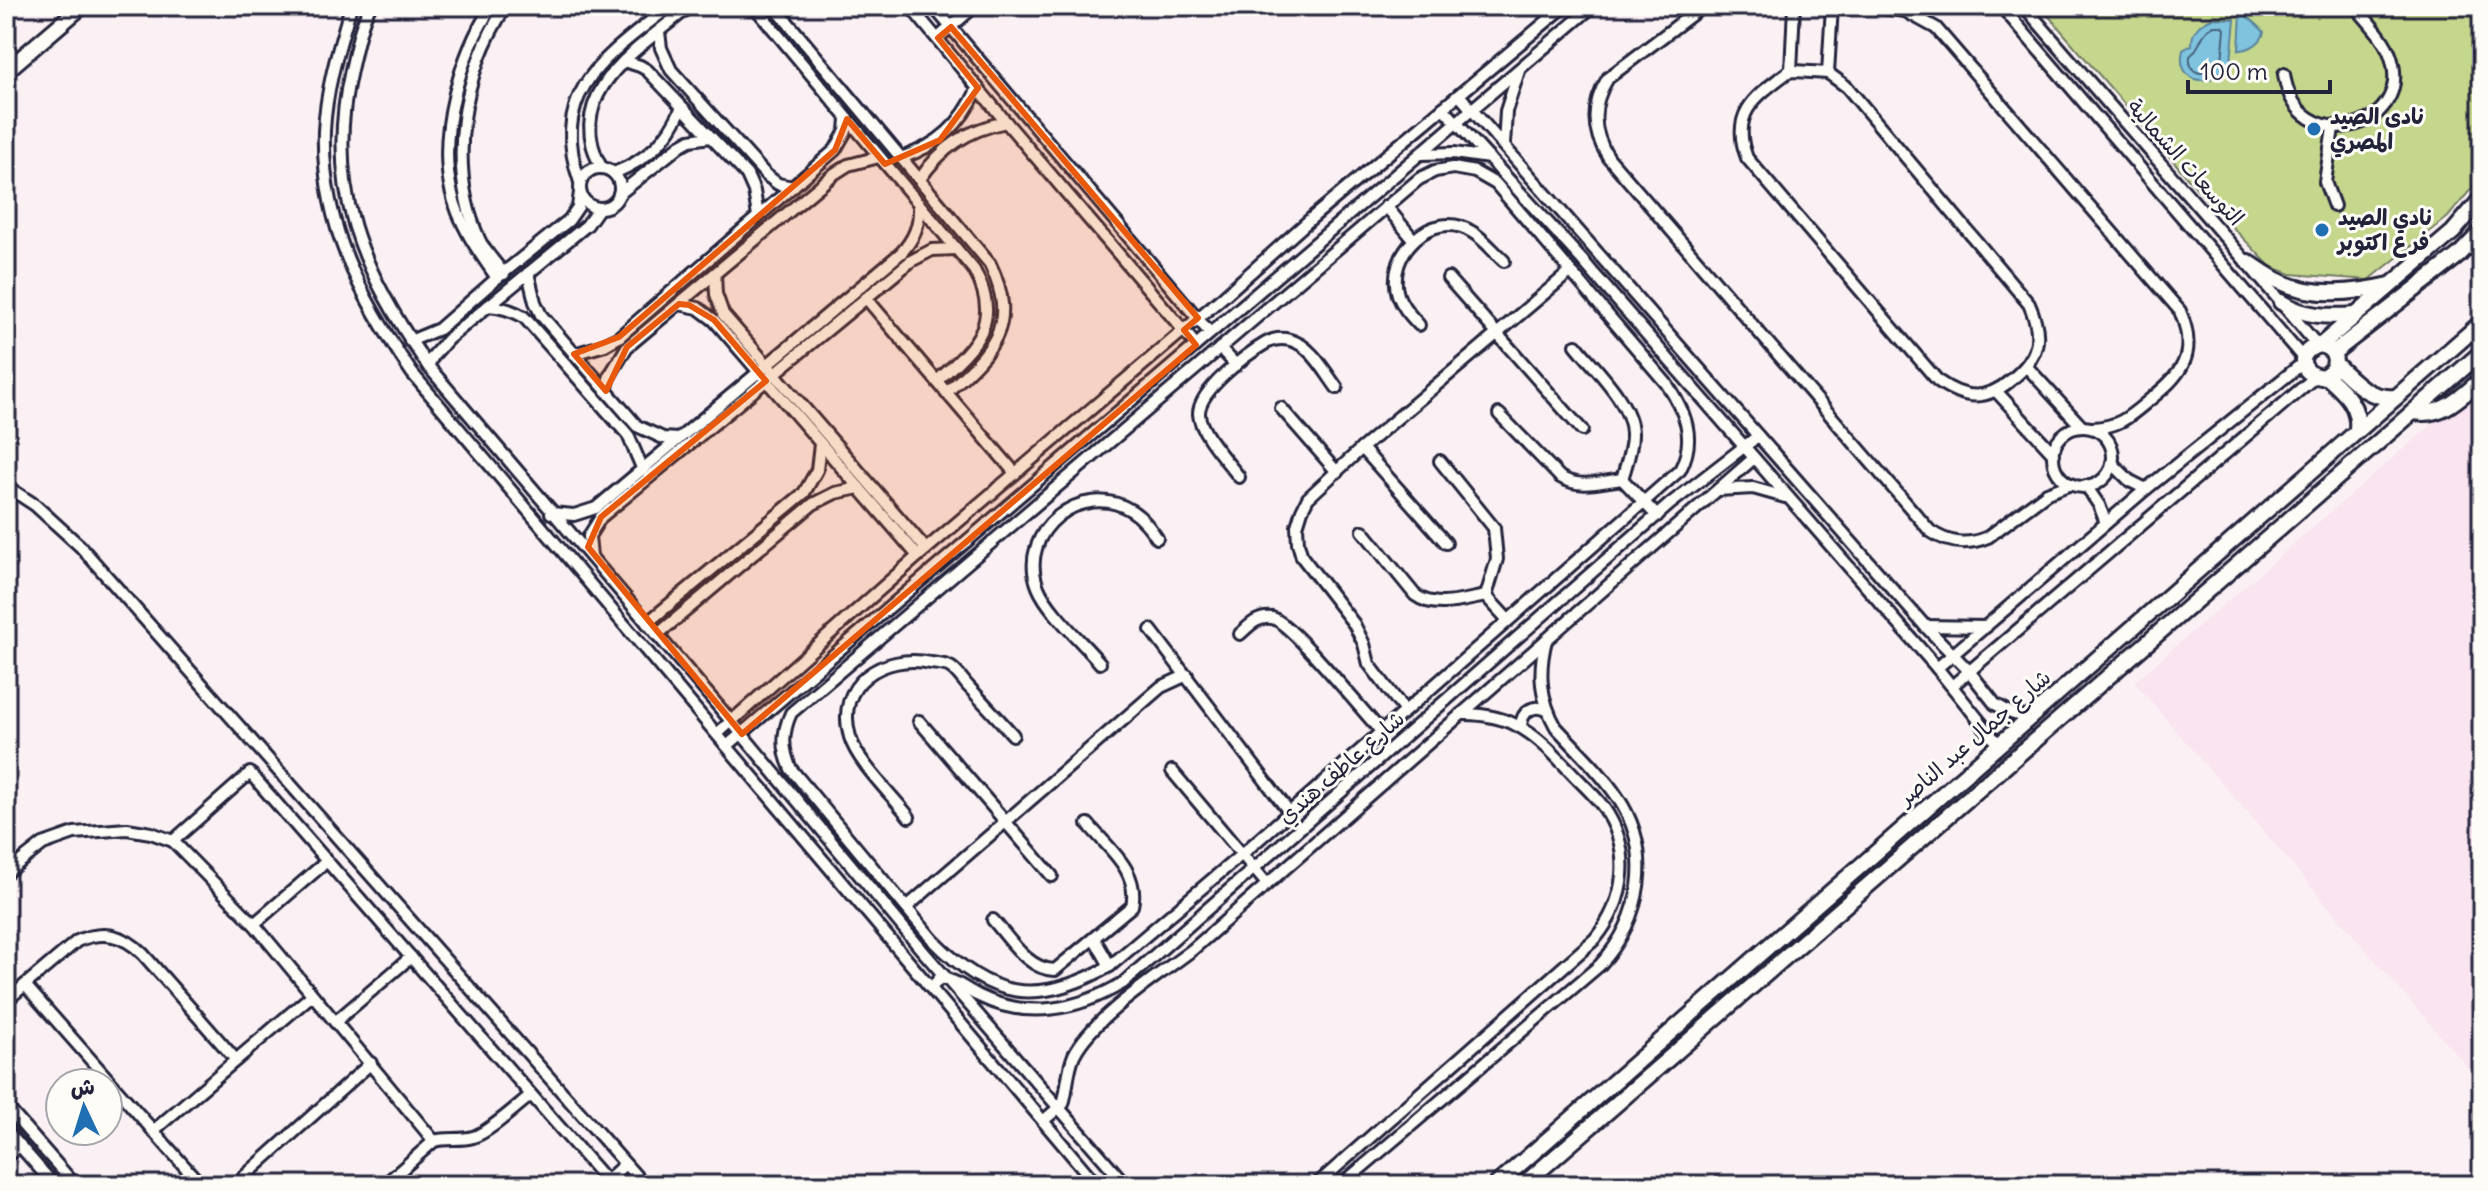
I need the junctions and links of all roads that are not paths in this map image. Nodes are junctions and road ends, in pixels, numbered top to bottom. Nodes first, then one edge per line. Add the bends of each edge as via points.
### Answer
1 (82, 6) edge
2 (351, 6) edge
3 (370, 6) edge
4 (492, 6) edge
5 (506, 6) edge
6 (670, 6) edge
7 (690, 6) edge
8 (754, 6) edge
9 (774, 6) edge
10 (910, 6) edge
11 (975, 6) edge
12 (1565, 6) edge
13 (1593, 6) edge
14 (1703, 6) edge
15 (1794, 6) edge
16 (1832, 6) edge
17 (1869, 6) edge
18 (2001, 6) edge
19 (2024, 6) edge
20 (2355, 6) edge
21 (937, 7) edge
22 (924, 22) junction
23 (951, 27) junction
24 (659, 32) junction
25 (938, 38) junction
26 (624, 61) junction
27 (9, 63) edge
28 (1521, 67) junction
29 (1791, 71) junction
30 (1828, 73) junction
31 (2284, 74) dead end
32 (978, 88) junction
33 (1459, 95) junction
34 (682, 107) junction
35 (1443, 108) junction
36 (1472, 110) junction
37 (847, 119) junction
38 (1006, 122) junction
39 (1457, 123) junction
40 (2333, 128) junction
41 (710, 137) junction
42 (1504, 146) junction
43 (1420, 155) junction
44 (879, 157) junction
45 (901, 158) junction
46 (1489, 158) junction
47 (601, 167) junction
48 (2170, 172) junction
49 (614, 173) junction
50 (920, 179) junction
51 (2155, 184) junction
52 (580, 187) junction
53 (793, 187) junction
54 (619, 194) junction
55 (2482, 198) edge
56 (919, 205) junction
57 (1386, 206) junction
58 (2334, 206) dead end
59 (599, 208) junction
60 (758, 216) junction
61 (2482, 231) edge
62 (1413, 239) junction
63 (956, 249) junction
64 (1504, 261) dead end
65 (2248, 262) junction
66 (1571, 271) junction
67 (528, 273) junction
68 (715, 274) junction
69 (500, 276) junction
70 (1448, 278) dead end
71 (2394, 284) junction
72 (866, 298) junction
73 (2281, 302) junction
74 (679, 304) junction
75 (488, 306) junction
76 (2356, 315) junction
77 (1198, 318) junction
78 (2482, 322) edge
79 (1419, 325) dead end
80 (1184, 330) junction
81 (1210, 333) junction
82 (1497, 333) junction
83 (410, 341) junction
84 (1196, 345) junction
85 (1576, 345) dead end
86 (1220, 348) junction
87 (2482, 352) edge
88 (574, 354) junction
89 (2325, 360) junction
90 (2303, 361) junction
91 (1236, 365) junction
92 (428, 366) junction
93 (2027, 367) junction
94 (767, 373) junction
95 (2482, 379) edge
96 (937, 381) junction
97 (1337, 388) dead end
98 (606, 391) junction
99 (1997, 392) junction
100 (946, 393) junction
101 (2396, 397) junction
102 (1281, 408) dead end
103 (2413, 412) junction
104 (1499, 414) dead end
105 (2123, 422) junction
106 (2087, 428) junction
107 (1582, 430) dead end
108 (2357, 431) junction
109 (1758, 436) junction
110 (678, 439) junction
111 (820, 444) junction
112 (1744, 447) junction
113 (1362, 448) junction
114 (2054, 454) junction
115 (1754, 458) junction
116 (2113, 458) junction
117 (1440, 461) dead end
118 (1723, 464) junction
119 (2056, 469) junction
120 (643, 470) junction
121 (1337, 472) junction
122 (1015, 473) junction
123 (1239, 477) dead end
124 (1733, 477) junction
125 (1622, 479) junction
126 (2071, 484) junction
127 (6, 486) edge
128 (2086, 486) junction
129 (859, 488) junction
130 (2146, 489) junction
131 (1717, 490) junction
132 (2047, 493) junction
133 (1045, 496) junction
134 (1789, 499) junction
135 (1644, 502) junction
136 (551, 513) junction
137 (1060, 513) junction
138 (1657, 516) junction
139 (2106, 523) junction
140 (1363, 531) dead end
141 (1157, 538) dead end
142 (1446, 543) dead end
143 (922, 552) junction
144 (591, 558) junction
145 (1486, 596) junction
146 (1508, 620) junction
147 (647, 623) junction
148 (1925, 626) junction
149 (1986, 627) junction
150 (1151, 630) dead end
151 (1240, 634) dead end
152 (657, 635) junction
153 (1546, 640) junction
154 (1954, 655) junction
155 (849, 663) junction
156 (1100, 663) dead end
157 (1937, 668) junction
158 (1969, 671) junction
159 (1187, 675) junction
160 (862, 678) junction
161 (1952, 686) junction
162 (1404, 710) junction
163 (1547, 710) junction
164 (1461, 714) junction
165 (2027, 718) junction
166 (731, 721) junction
167 (919, 721) dead end
168 (1521, 726) junction
169 (1381, 731) junction
170 (717, 734) junction
171 (742, 734) junction
172 (1013, 735) dead end
173 (1998, 744) junction
174 (727, 746) junction
175 (1172, 771) dead end
176 (1290, 813) junction
177 (909, 817) dead end
178 (1006, 822) junction
179 (1088, 824) dead end
180 (173, 841) junction
181 (1241, 855) junction
182 (327, 861) junction
183 (1254, 869) junction
184 (6, 873) edge
185 (1052, 876) dead end
186 (1267, 884) junction
187 (907, 907) junction
188 (993, 920) dead end
189 (254, 924) junction
190 (1094, 938) junction
191 (411, 957) junction
192 (1110, 966) junction
193 (946, 978) junction
194 (25, 985) junction
195 (931, 988) junction
196 (312, 995) junction
197 (6, 1001) edge
198 (335, 1022) junction
199 (236, 1060) junction
200 (371, 1063) junction
201 (531, 1095) junction
202 (6, 1106) edge
203 (1060, 1109) junction
204 (1043, 1121) junction
205 (6, 1130) edge
206 (153, 1131) junction
207 (1557, 1132) junction
208 (434, 1141) junction
209 (20, 1145) junction
210 (1567, 1145) junction
211 (6, 1157) edge
212 (1528, 1158) junction
213 (625, 1164) junction
214 (1540, 1170) junction
215 (636, 1183) edge
216 (606, 1184) edge
217 (54, 1185) edge
218 (75, 1185) edge
219 (201, 1185) edge
220 (235, 1185) edge
221 (384, 1185) edge
222 (1097, 1185) edge
223 (1126, 1185) edge
224 (1316, 1185) edge
225 (1341, 1185) edge
226 (1496, 1185) edge
227 (1523, 1185) edge

1 - 27 main road
2 - 170 street via 330,83 324,130 332,211 358,286 412,373
3 - 83 street via 347,91 342,168 348,207 374,279
4 - 69 street via 462,73 449,129 448,163 451,191 472,244
5 - 69 street via 476,63 463,131 470,214
6 - 52 street via 609,55 581,92 571,137
7 - 24 street
8 - 37 street
9 - 45 street
10 - 22 street
11 - 23 street
12 - 33 street
13 - 28 street
14 - 132 street via 1602,87 1595,125 1609,158 1930,531 1957,543 1979,541
15 - 29 street
16 - 30 street
17 - 105 street via 1905,11 1936,28 2180,311 2187,344 2179,372
18 - 51 street
19 - 48 street, التوسعات الشمالية
20 - 40 street via 2388,49 2394,83 2389,99 2371,117
21 - 22 street
21 - 23 street
22 - 25 street
23 - 25 street
23 - 77 street
24 - 26 street
24 - 53 street via 671,70 766,175
25 - 32 street
26 - 34 street via 647,70
26 - 47 street via 593,104 589,130
28 - 36 street
28 - 42 street via 1506,111
29 - 30 street
29 - 99 street via 1747,108 1742,128 1747,158 1938,381 1966,394
30 - 93 street via 1847,87 2029,304 2037,343
31 - 40 street via 2297,107
32 - 38 street
32 - 45 street via 948,133
33 - 35 street
33 - 36 street
34 - 41 street
34 - 49 street via 656,148
35 - 39 street
35 - 77 street
36 - 39 street
36 - 42 street
37 - 44 street
37 - 53 street via 835,150
38 - 50 street via 956,141
38 - 80 street
39 - 43 street
39 - 46 street
40 - 58 street via 2325,182
41 - 54 street via 681,145
41 - 60 street via 747,175
42 - 109 street
43 - 46 street
43 - 81 street
44 - 56 street
44 - 68 street via 834,174
45 - 50 street
46 - 112 street
47 - 49 street
47 - 52 street via 586,173
48 - 51 street
48 - 65 street, التوسعات الشمالية
49 - 54 street
50 - 100 street via 990,264 1002,302 995,342
51 - 90 street
52 - 59 street via 589,204
52 - 69 street via 578,207 569,220
53 - 60 street
54 - 59 street
55 - 71 main road via 2453,232
56 - 63 street
56 - 94 street via 914,236 901,253
57 - 62 street
57 - 66 street via 1435,171 1475,172 1496,184
57 - 86 street
59 - 67 street via 587,225
60 - 88 street via 619,337
61 - 89 main road
62 - 64 street via 1435,228 1460,227
62 - 79 street via 1403,251 1395,280 1397,295
63 - 72 street via 921,254
63 - 96 street via 981,282 986,311 970,352
65 - 71 main road via 2298,288 2328,292
65 - 73 street, التوسعات الشمالية
66 - 82 street
66 - 135 street via 1666,383 1685,414 1686,460
67 - 75 street
67 - 88 street via 541,315
68 - 74 street
68 - 94 street via 723,314
69 - 83 street via 439,329
70 - 82 street
71 - 76 main road
72 - 94 street
72 - 96 street
73 - 76 main road via 2315,315
73 - 89 street, التوسعات الشمالية
74 - 94 street via 707,313
74 - 98 street via 627,347
75 - 92 street via 440,348
75 - 120 street via 524,317 628,435
76 - 89 main road
77 - 80 street
77 - 81 street
78 - 101 main road, شارع جمال عبد الناصر
80 - 84 street
80 - 122 street
81 - 84 street
82 - 107 street
82 - 113 street
83 - 92 street
84 - 171 street
85 - 125 street via 1626,408 1631,422
86 - 91 street
86 - 133 street
87 - 103 main road, شارع جمال عبد الناصر
88 - 98 street
89 - 90 main road via 2306,352
89 - 90 main road via 2305,369
89 - 101 main road via 2368,394
89 - 108 main road via 2352,402
89 - 158 street
90 - 130 street
91 - 97 street via 1268,342 1289,339 1308,350
91 - 123 street via 1202,398 1199,414
92 - 136 street
93 - 99 street
93 - 106 street
94 - 110 street
94 - 111 street
94 - 143 street
94 - 144 street via 601,517 589,536
95 - 103 main road via 2447,408
96 - 100 street
98 - 110 street via 637,426
99 - 114 street
100 - 122 street
101 - 108 main road, شارع جمال عبد الناصر
102 - 121 street
103 - 210 main road, شارع جمال عبد الناصر
104 - 125 street via 1569,483
105 - 106 street
105 - 116 street
106 - 114 street via 2063,435
106 - 116 street via 2106,437
108 - 165 main road, شارع جمال عبد الناصر
109 - 112 street, شارع عاطف هندي
109 - 148 street
110 - 120 street
111 - 129 street
111 - 147 street via 817,470 804,493
112 - 115 street
112 - 118 street, شارع عاطف هندي
113 - 121 street
113 - 142 street
114 - 119 street
115 - 124 street, شارع عاطف هندي
115 - 134 street
116 - 128 street via 2103,479
116 - 130 street via 2130,481
117 - 145 street via 1494,528 1497,559
118 - 124 street via 1734,468
118 - 138 street, شارع عاطف هندي
119 - 126 street
119 - 132 street
120 - 136 street via 596,508 574,515
121 - 162 street via 1308,498 1297,526 1298,543 1302,557 1354,624 1369,664
122 - 143 street
124 - 131 street, شارع عاطف هندي
125 - 135 street
126 - 128 street
126 - 132 street
127 - 213 street via 80,546
128 - 139 street
129 - 143 street
129 - 152 street via 813,504
130 - 139 street
131 - 134 street via 1753,488
131 - 153 street, شارع عاطف هندي
133 - 137 street
133 - 155 street
134 - 157 street
135 - 138 street
135 - 146 street
136 - 144 street
137 - 141 street via 1095,501 1114,503 1132,510
137 - 156 street via 1040,537 1033,568 1036,583 1042,597
138 - 183 street, شارع عاطف هندي
139 - 149 street
140 - 145 street via 1423,601
143 - 166 street
144 - 147 street
145 - 146 street
146 - 162 street
147 - 152 street
148 - 149 street
148 - 154 street
149 - 154 street
150 - 159 street
151 - 169 street via 1256,620 1281,621
152 - 166 street
153 - 163 street via 1540,671
153 - 164 street, شارع عاطف هندي
154 - 157 street
154 - 158 street
155 - 160 street
155 - 187 street via 791,713 784,727 785,757
157 - 161 street
158 - 161 street
158 - 165 street via 1995,704
159 - 176 street
159 - 178 street via 1161,687
160 - 172 street via 895,662 950,667
160 - 177 street via 849,707 850,737 856,752
161 - 173 street
162 - 169 street
163 - 168 street via 1528,711
163 - 225 street via 1630,820 1640,871 1629,922 1600,965
164 - 168 street via 1498,717
164 - 186 street, شارع عاطف هندي
165 - 173 main road, شارع جمال عبد الناصر
166 - 170 street
166 - 171 street
167 - 178 street
168 - 224 street via 1541,740 1609,817 1623,862 1614,909 1586,947
169 - 176 street
170 - 174 street
171 - 174 street
171 - 193 street
173 - 207 main road, شارع جمال عبد الناصر
174 - 195 street
175 - 181 street
176 - 181 street
178 - 185 street
178 - 187 street
179 - 190 street via 1128,870 1134,895 1132,906
180 - 182 street via 250,773
180 - 184 street via 127,829 74,833 43,844
180 - 189 street
181 - 183 street
181 - 192 street
182 - 189 street
182 - 191 street
183 - 186 street
183 - 193 street, شارع عاطف هندي via 1134,974 1084,1002 1016,1009
186 - 203 street, شارع عاطف هندي via 1092,1028 1075,1055
187 - 192 street via 957,964 1003,989 1064,988
188 - 190 street via 1030,961 1046,970 1063,965
189 - 196 street
190 - 192 street
191 - 198 street
191 - 201 street
193 - 195 street
193 - 203 street
194 - 197 street
194 - 199 street via 77,941 90,935 120,936 133,943
194 - 206 street
195 - 204 street
196 - 198 street
196 - 199 street
198 - 200 street
199 - 206 street
200 - 208 street
200 - 220 street
201 - 208 street via 481,1134
201 - 216 street
202 - 218 street
203 - 204 street
203 - 223 street
204 - 222 street
205 - 209 street
206 - 219 street
207 - 210 main road via 1559,1143
207 - 212 main road, شارع جمال عبد الناصر
208 - 221 street
209 - 211 street
209 - 217 street
210 - 214 main road, شارع جمال عبد الناصر
212 - 214 main road via 1538,1160
212 - 226 main road, شارع جمال عبد الناصر
213 - 215 street
213 - 216 street
214 - 227 main road, شارع جمال عبد الناصر

